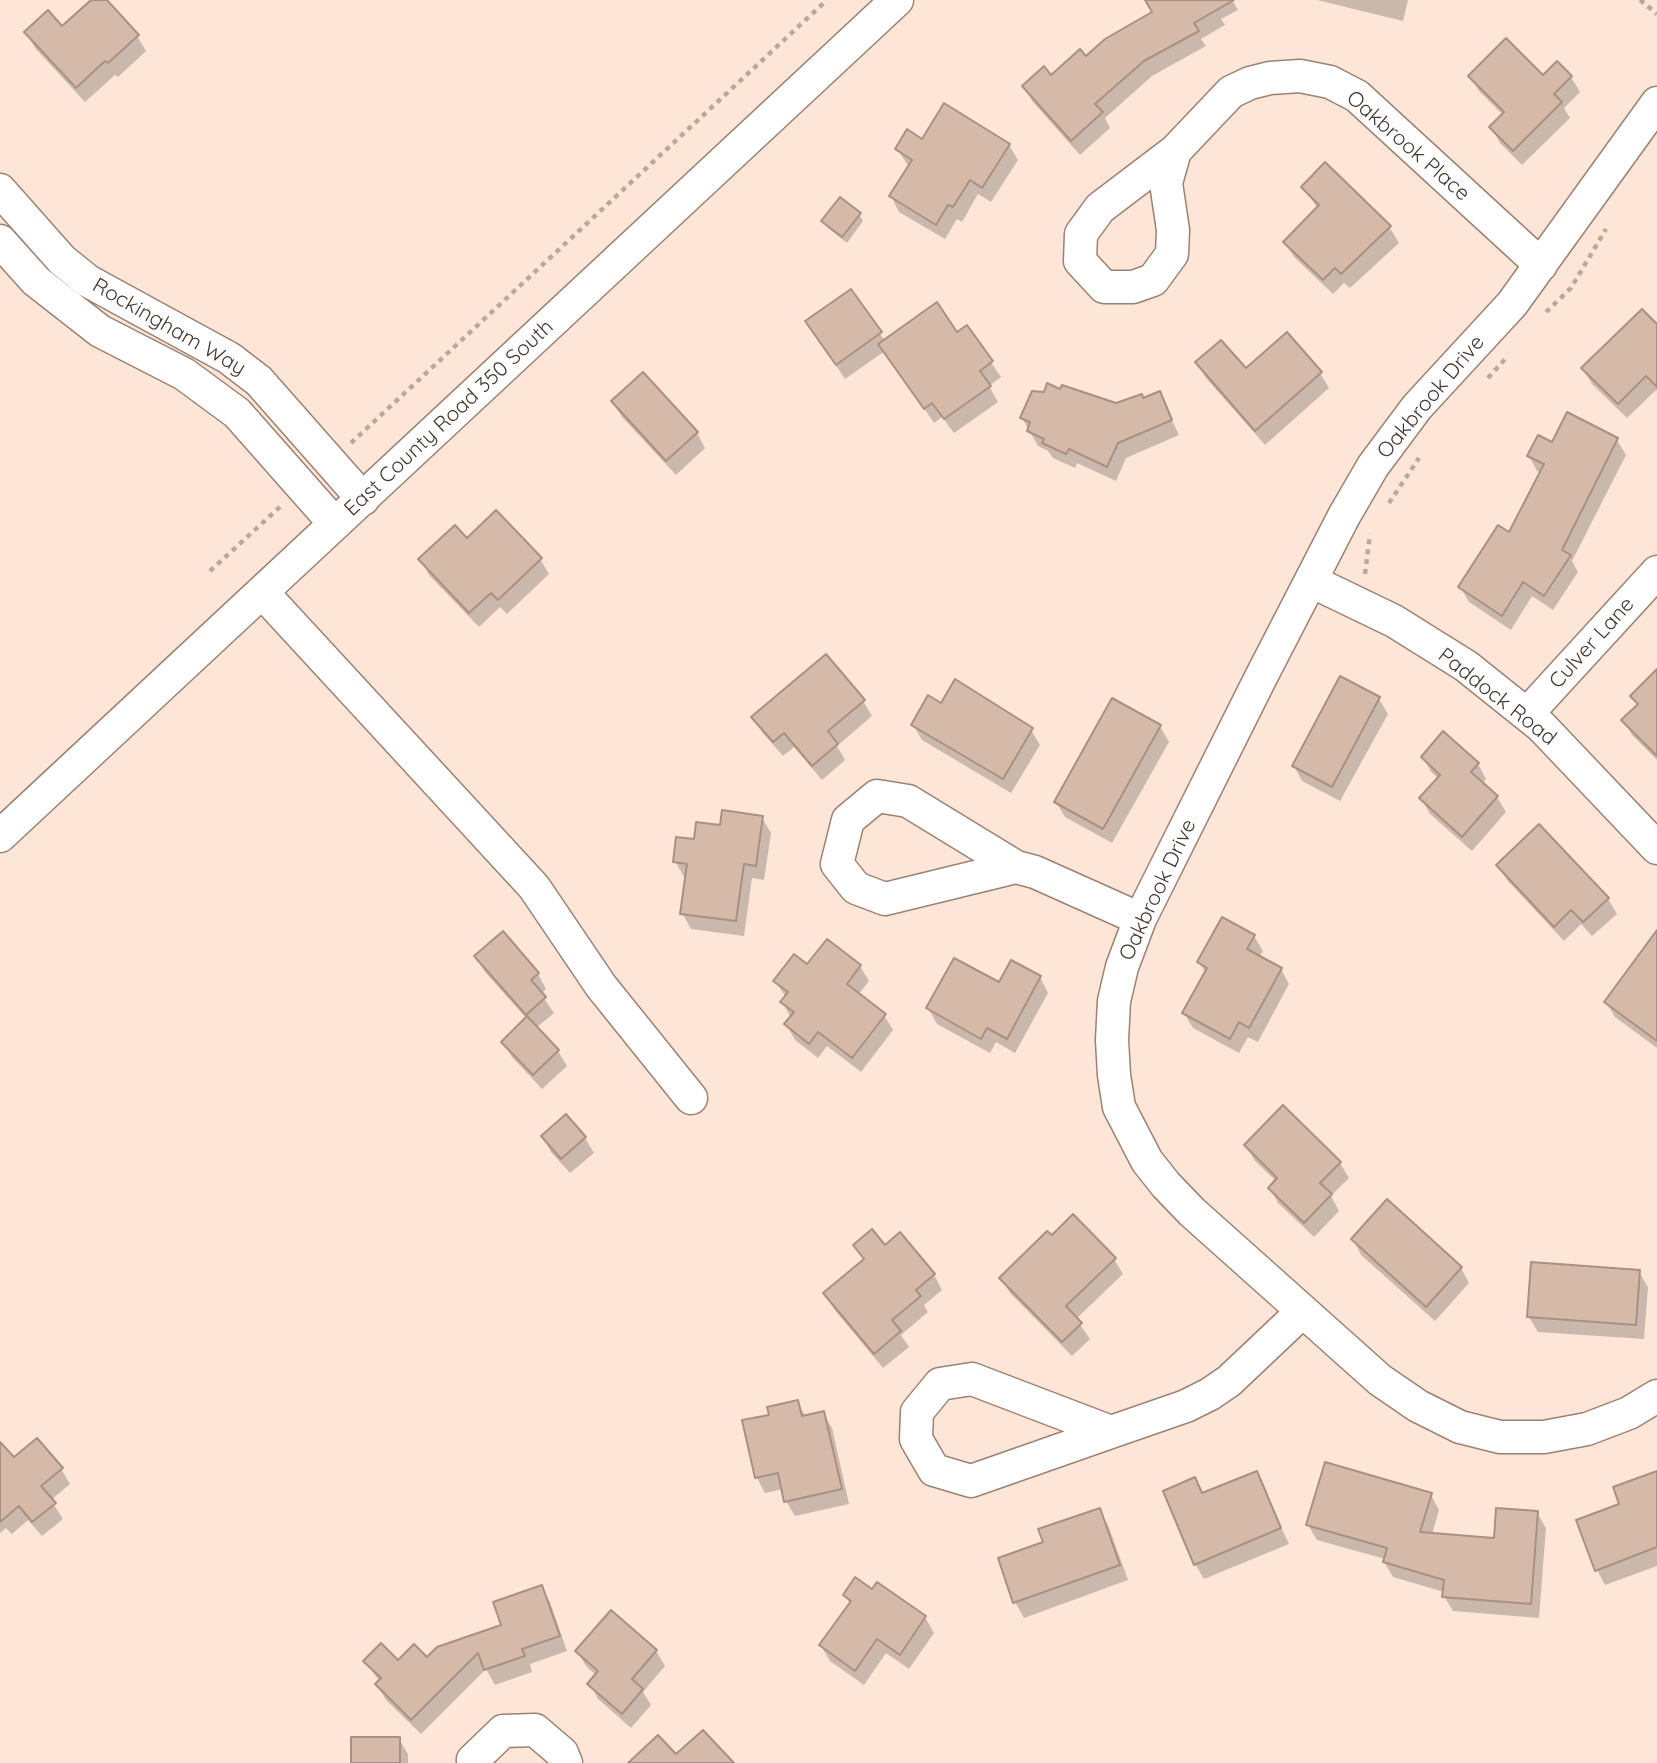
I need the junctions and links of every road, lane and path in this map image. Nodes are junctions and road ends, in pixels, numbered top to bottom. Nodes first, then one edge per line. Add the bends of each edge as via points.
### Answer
1 (827, 0) edge
2 (897, 0) edge
3 (1640, 0) edge
4 (1657, 14) edge
5 (1657, 103) edge
6 (1175, 151) dead end
7 (0, 190) edge
8 (1613, 218) dead end
9 (0, 241) edge
10 (1541, 265) junction
11 (83, 277) junction
12 (63, 302) junction
13 (1543, 314) dead end
14 (1513, 350) dead end
15 (1480, 386) dead end
16 (1420, 457) dead end
17 (331, 462) junction
18 (303, 487) junction
19 (363, 499) junction
20 (1386, 506) dead end
21 (335, 524) junction
22 (1372, 525) dead end
23 (209, 571) dead end
24 (1657, 572) edge
25 (1311, 581) junction
26 (262, 592) junction
27 (1362, 606) junction
28 (1527, 714) junction
29 (0, 836) edge
30 (1657, 848) edge
31 (1016, 867) junction
32 (1140, 919) junction
33 (691, 1098) dead end
34 (1303, 1311) junction
35 (1657, 1396) edge
36 (1111, 1432) junction
37 (474, 1763) edge
38 (566, 1763) edge

1 - 17 path
2 - 19 street, East County Road 350 South
3 - 4 path
5 - 10 street, Oakbrook Drive
6 - 10 street, Oakbrook Place via 1231,92 1250,83 1300,76 1330,82 1372,109
7 - 11 street, Rockingham Way
8 - 13 path via 1571,288
9 - 12 street, Rockingham Way
10 - 25 street, Oakbrook Drive via 1512,304 1417,407 1373,466
11 - 12 street
11 - 17 street, Rockingham Way via 229,358 259,381
12 - 18 street, Rockingham Way via 100,331 184,374 237,413
14 - 15 path
16 - 20 path
17 - 19 street, Rockingham Way
18 - 21 street, Rockingham Way
18 - 23 path
19 - 21 street, East County Road 350 South
21 - 26 street, East County Road 350 South
22 - 27 path
24 - 28 street, Culver Lane
25 - 27 street, Paddock Road
25 - 32 street, Oakbrook Drive
26 - 29 street, East County Road 350 South
26 - 33 street via 527,878 601,986
27 - 28 street, Paddock Road via 1466,666
28 - 30 street, Paddock Road
31 - 31 street via 908,801 877,796 848,820 837,864 856,888 885,900
31 - 32 street
32 - 34 street, Oakbrook Drive via 1114,1002 1112,1040 1119,1107 1147,1161 1166,1185
34 - 35 street, Oakbrook Drive via 1418,1406 1460,1427 1500,1437 1544,1437 1587,1429
34 - 36 street via 1210,1394
36 - 36 street via 972,1379 940,1384 917,1412 916,1438 934,1470 971,1481
37 - 38 street via 503,1731 535,1730 562,1753

